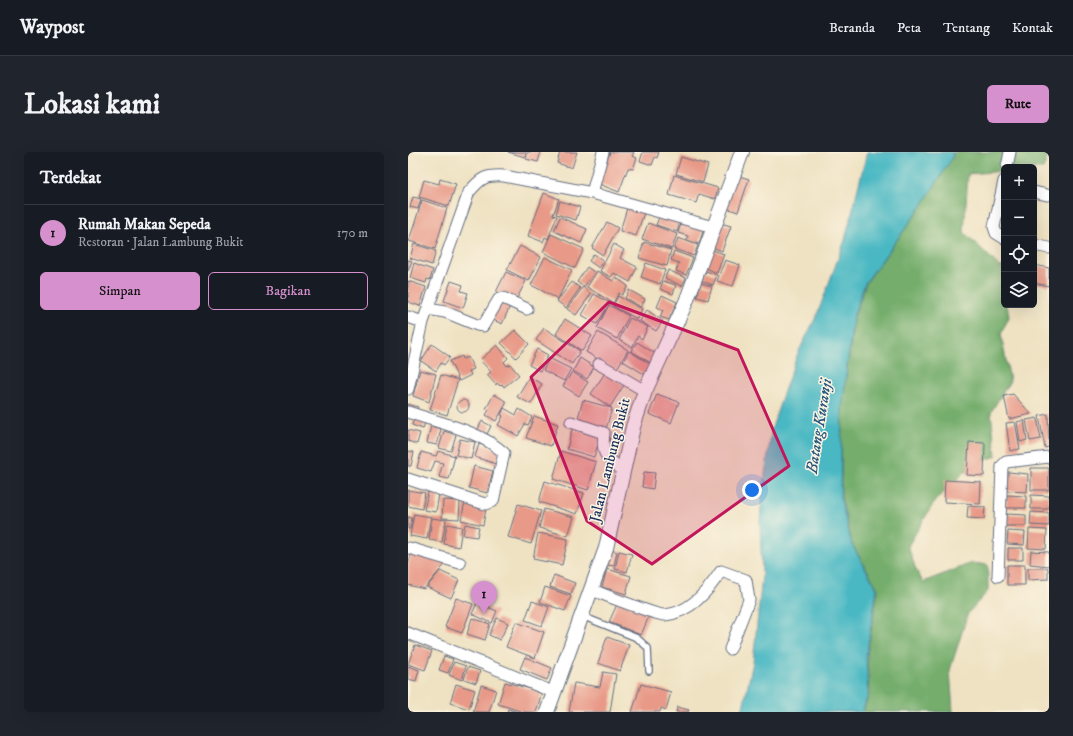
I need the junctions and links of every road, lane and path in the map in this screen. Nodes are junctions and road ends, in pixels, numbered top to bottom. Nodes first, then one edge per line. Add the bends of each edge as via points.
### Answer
1 (603, 152) edge
2 (742, 152) edge
3 (1010, 152) edge
4 (1008, 164) edge
5 (592, 193) junction
6 (1037, 193) edge
7 (1047, 195) dead end
8 (1001, 197) edge
9 (713, 227) junction
10 (1001, 236) edge
11 (1037, 246) edge
12 (1049, 248) edge
13 (428, 309) junction
14 (527, 310) dead end
15 (408, 317) edge
16 (423, 322) junction
17 (599, 364) dead end
18 (408, 389) edge
19 (644, 391) junction
20 (408, 412) edge
21 (571, 422) dead end
22 (1049, 458) edge
23 (623, 471) junction
24 (408, 479) edge
25 (408, 549) edge
26 (460, 563) dead end
27 (998, 576) dead end
28 (592, 590) junction
29 (582, 616) junction
30 (408, 633) edge
31 (730, 649) dead end
32 (649, 670) dead end
33 (553, 692) junction
34 (547, 712) edge

1 - 5 street
2 - 9 street, Jalan Lambung Bukit
3 - 4 street
5 - 9 street
5 - 13 street via 504,176 490,175 479,180 469,192
6 - 7 street
8 - 10 street via 994,227 996,233
9 - 19 street, Jalan Lambung Bukit via 686,302
11 - 12 street
13 - 14 street via 445,312 483,326 499,299 503,298
13 - 16 street
15 - 16 street
16 - 18 street
17 - 19 street
19 - 23 street, Jalan Lambung Bukit
20 - 24 street via 472,434 496,445 504,453 493,501 485,504
21 - 23 street via 604,433 602,448 606,456
22 - 27 street via 1006,462 1002,466
23 - 28 street, Jalan Lambung Bukit via 606,548
25 - 26 street
28 - 29 street, Jalan Lambung Bukit
28 - 31 street via 664,616 691,607 721,571 746,580 749,600
29 - 32 lane via 636,638 648,648
29 - 33 street, Jalan Lambung Bukit
30 - 33 street
33 - 34 street, Jalan Lambung Bukit

